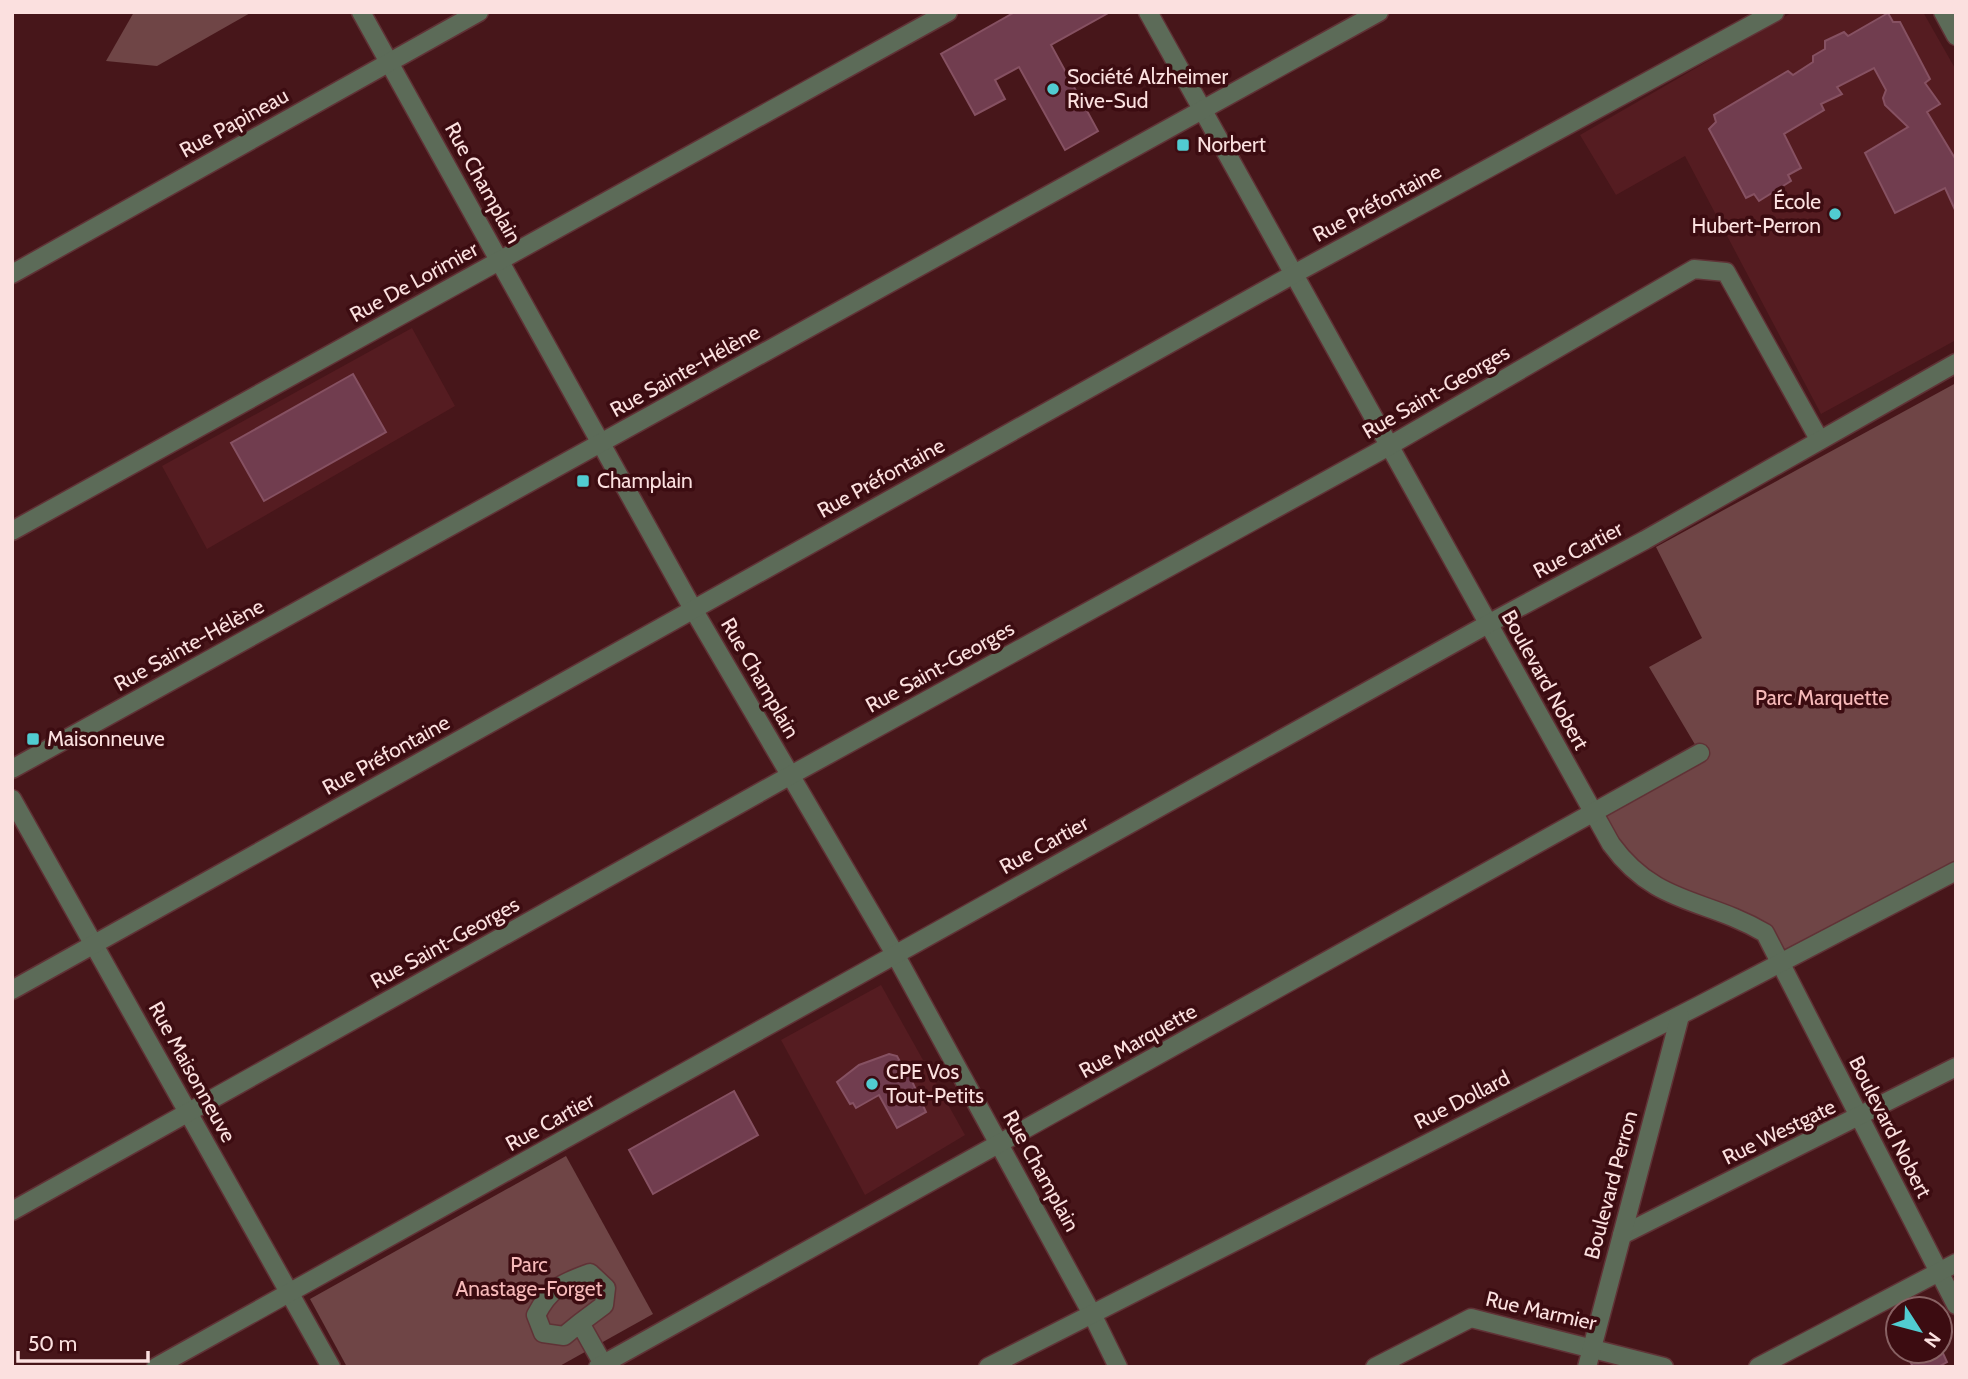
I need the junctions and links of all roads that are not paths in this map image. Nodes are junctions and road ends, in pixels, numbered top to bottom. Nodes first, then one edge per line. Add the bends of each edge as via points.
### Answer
1 (362, 12) edge
2 (479, 12) edge
3 (948, 12) edge
4 (1148, 12) edge
5 (1379, 12) edge
6 (1775, 12) edge
7 (1943, 12) edge
8 (1956, 36) edge
9 (389, 62) junction
10 (1202, 110) junction
11 (501, 261) junction
12 (12, 274) edge
13 (1294, 274) junction
14 (1956, 363) edge
15 (1819, 439) junction
16 (601, 443) junction
17 (1389, 446) junction
18 (12, 531) edge
19 (693, 609) junction
20 (1488, 624) junction
21 (1700, 753) dead end
22 (12, 769) edge
23 (790, 775) junction
24 (12, 799) edge
25 (1592, 811) junction
26 (1956, 871) edge
27 (94, 944) junction
28 (895, 954) junction
29 (1780, 963) junction
30 (12, 990) edge
31 (1680, 1016) junction
32 (1956, 1067) edge
33 (188, 1112) junction
34 (1859, 1117) junction
35 (1001, 1144) junction
36 (12, 1211) edge
37 (1622, 1235) junction
38 (1956, 1263) edge
39 (1939, 1272) junction
40 (290, 1293) junction
41 (1956, 1305) edge
42 (1093, 1314) junction
43 (580, 1323) dead end
44 (1592, 1346) junction
45 (600, 1365) edge
46 (156, 1367) edge
47 (331, 1367) edge
48 (988, 1367) edge
49 (1118, 1367) edge
50 (1375, 1367) edge
51 (1587, 1367) edge
52 (1664, 1367) edge
53 (1758, 1367) edge

1 - 9 street, Rue Champlain
2 - 9 street, Rue Papineau
3 - 11 street, Rue De Lorimier
4 - 10 street, Boulevard Nobert
5 - 10 street, Rue Sainte-Hélène
6 - 13 street, Rue Préfontaine
7 - 8 street
9 - 11 street, Rue Champlain
9 - 12 street, Rue Papineau
10 - 13 street, Boulevard Nobert
10 - 16 street, Rue Sainte-Hélène
11 - 16 street, Rue Champlain
11 - 18 street, Rue De Lorimier
13 - 17 street, Boulevard Nobert
13 - 19 street, Rue Préfontaine
14 - 15 street, Rue Cartier
15 - 17 street, Rue Saint-Georges via 1726,272 1694,269
15 - 20 street, Rue Cartier
16 - 19 street, Rue Champlain
16 - 22 street, Rue Sainte-Hélène
17 - 20 street, Boulevard Nobert
17 - 23 street, Rue Saint-Georges
19 - 23 street, Rue Champlain
19 - 27 street, Rue Préfontaine
20 - 25 street, Boulevard Nobert
20 - 28 street, Rue Cartier
21 - 25 street, Rue Marquette
23 - 28 street, Rue Champlain
23 - 33 street, Rue Saint-Georges
24 - 27 street, Rue Maisonneuve
25 - 29 street, Boulevard Nobert via 1636,874 1662,891 1744,920 1765,933
25 - 35 street, Rue Marquette
26 - 29 street, Rue Dollard
27 - 30 street, Rue Préfontaine
27 - 33 street, Rue Maisonneuve
28 - 35 street, Rue Champlain
28 - 40 street, Rue Cartier
29 - 31 street, Rue Dollard
29 - 34 street, Boulevard Nobert
31 - 37 street, Boulevard Perron
31 - 42 street, Rue Dollard
32 - 34 street, Rue Westgate
33 - 36 street, Rue Saint-Georges
33 - 40 street, Rue Maisonneuve
34 - 37 street, Rue Westgate
34 - 39 street, Boulevard Nobert
35 - 42 street, Rue Champlain
35 - 45 street, Rue Marquette
37 - 44 street, Boulevard Perron
38 - 39 street
39 - 41 street, Boulevard Nobert
39 - 53 street
40 - 46 street, Rue Cartier
40 - 47 street, Rue Maisonneuve
42 - 48 street, Rue Dollard
42 - 49 street, Rue Champlain
43 - 45 street
44 - 50 street, Rue Marmier via 1471,1318
44 - 51 street, Boulevard Perron
44 - 52 street, Rue Marmier

